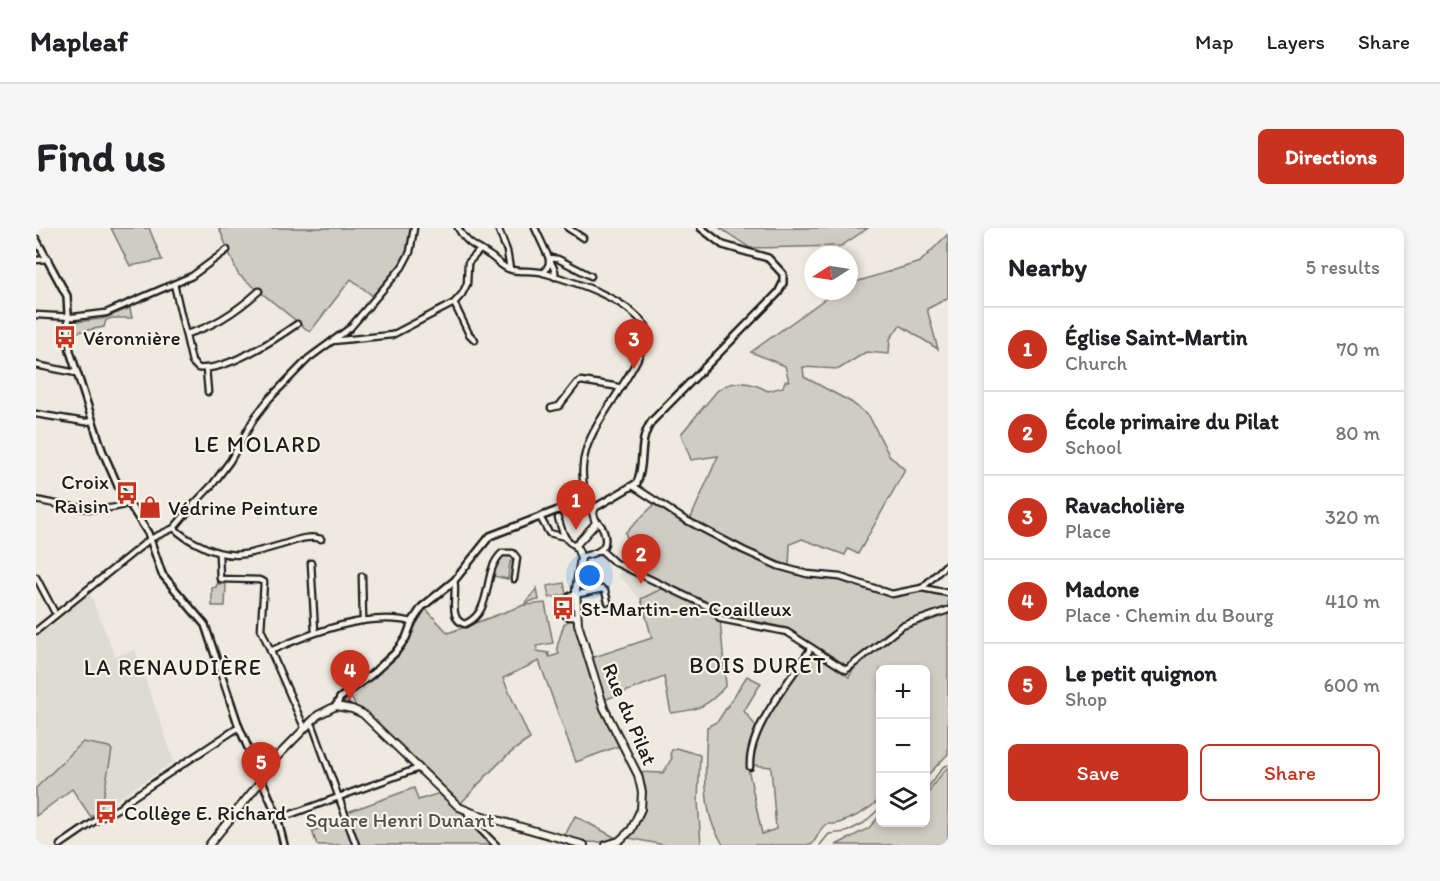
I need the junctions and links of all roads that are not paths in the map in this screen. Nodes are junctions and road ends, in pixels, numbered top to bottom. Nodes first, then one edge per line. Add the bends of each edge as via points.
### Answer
1 (414, 228) edge
2 (458, 228) edge
3 (498, 228) edge
4 (535, 228) edge
5 (568, 228) edge
6 (701, 228) edge
7 (583, 238) dead end
8 (36, 239) edge
9 (227, 250) dead end
10 (479, 251) junction
11 (549, 258) junction
12 (48, 259) junction
13 (36, 260) edge
14 (510, 269) junction
15 (544, 273) junction
16 (591, 276) dead end
17 (555, 277) junction
18 (174, 284) junction
19 (259, 291) dead end
20 (454, 303) junction
21 (36, 315) edge
22 (68, 317) junction
23 (297, 324) dead end
24 (186, 334) junction
25 (475, 340) dead end
26 (332, 341) junction
27 (36, 365) edge
28 (207, 368) junction
29 (76, 373) junction
30 (621, 388) junction
31 (208, 392) dead end
32 (551, 408) dead end
33 (36, 414) edge
34 (92, 420) junction
35 (633, 486) junction
36 (36, 500) edge
37 (129, 503) junction
38 (585, 505) junction
39 (595, 507) junction
40 (540, 517) junction
41 (596, 520) junction
42 (552, 522) dead end
43 (174, 528) junction
44 (565, 537) junction
45 (150, 539) junction
46 (321, 539) dead end
47 (576, 545) junction
48 (601, 550) junction
49 (219, 554) junction
50 (581, 557) junction
51 (311, 563) dead end
52 (948, 563) edge
53 (362, 576) dead end
54 (36, 577) edge
55 (514, 579) dead end
56 (454, 581) junction
57 (922, 588) junction
58 (948, 593) edge
59 (576, 596) junction
60 (608, 602) dead end
61 (948, 610) edge
62 (54, 611) dead end
63 (577, 617) junction
64 (363, 621) junction
65 (412, 622) junction
66 (36, 631) edge
67 (315, 632) junction
68 (810, 647) junction
69 (270, 651) junction
70 (336, 706) junction
71 (307, 725) junction
72 (239, 727) junction
73 (750, 767) dead end
74 (419, 768) junction
75 (261, 779) junction
76 (339, 798) junction
77 (468, 811) junction
78 (278, 819) junction
79 (60, 845) edge
80 (209, 845) edge
81 (284, 845) edge
82 (356, 845) edge
83 (496, 845) edge
84 (584, 845) edge
85 (606, 845) edge

1 - 26 street via 410,252 402,267 350,328
2 - 10 street
3 - 14 street
4 - 11 street
5 - 7 street
6 - 35 street via 723,244 768,258 783,274 783,283 648,426 640,476
8 - 12 street
9 - 18 street
10 - 14 street
10 - 20 street via 468,263 467,284
11 - 15 street
11 - 16 street
11 - 17 street
12 - 13 street
12 - 22 street via 67,296
14 - 15 street
15 - 17 street
17 - 30 street via 602,294 645,324 643,346
18 - 22 street via 106,313
18 - 24 street
19 - 24 street via 229,315
20 - 25 street
20 - 26 street via 388,336
21 - 22 street
22 - 29 street
23 - 28 street via 255,351
24 - 28 street via 194,365
26 - 43 street via 309,358 269,399 230,461
27 - 29 street
28 - 31 street
29 - 34 street
30 - 32 street via 581,381 559,406
30 - 38 street via 586,450 581,475
33 - 34 street
34 - 37 street via 110,469
35 - 39 street
35 - 57 street via 681,518 778,566 840,577 892,594
36 - 37 street via 98,508
37 - 45 street
38 - 39 street
38 - 40 street
39 - 41 main road
40 - 44 street via 548,532
40 - 56 street via 490,536
41 - 47 main road
41 - 48 street via 605,534
42 - 44 street via 558,519
43 - 45 street
43 - 49 street
44 - 47 street
45 - 66 street
45 - 72 street via 162,574 205,625
46 - 49 street via 306,538 238,556
47 - 50 main road
48 - 50 street
48 - 68 street via 614,562 709,607 722,619 783,630
49 - 69 street via 220,579 264,582 260,625
50 - 59 main road, Rue du Pilat
51 - 67 street
52 - 57 street
53 - 64 street
54 - 62 street
55 - 56 street via 517,558 513,553 502,553 493,566 478,616 465,624 456,618
56 - 65 street via 422,607
57 - 58 street
59 - 60 street via 602,589
59 - 63 main road, Rue du Pilat
59 - 63 street via 567,600 565,613 567,617
61 - 68 street via 902,626 847,670
63 - 85 main road, Rue du Pilat via 604,708 638,775 642,792 641,809 631,830
64 - 65 street
64 - 67 street
65 - 70 street via 395,653 340,698
67 - 69 street
68 - 73 street via 760,728
69 - 71 street
70 - 71 main road via 324,710
70 - 74 main road via 363,714
71 - 75 main road
71 - 76 street via 313,726
72 - 75 street
72 - 79 street
74 - 76 street
74 - 77 main road via 455,804
75 - 78 street
75 - 80 main road
76 - 78 street
76 - 82 street
77 - 83 street via 470,819
77 - 84 main road
78 - 81 street

